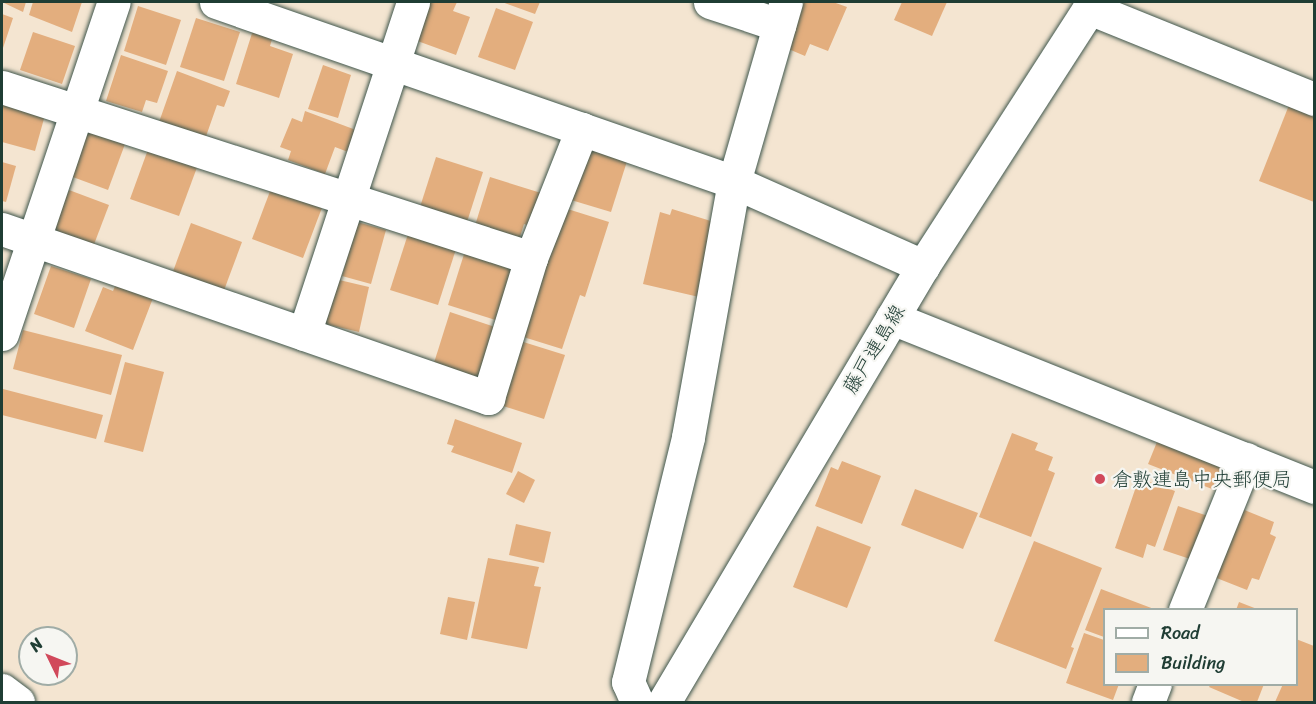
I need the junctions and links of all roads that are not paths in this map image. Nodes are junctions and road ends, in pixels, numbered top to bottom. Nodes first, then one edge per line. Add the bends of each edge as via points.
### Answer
1 (114, 2) edge
2 (216, 2) edge
3 (413, 2) edge
4 (710, 2) edge
5 (1091, 5) edge
6 (782, 13) edge
7 (393, 63) junction
8 (2, 87) edge
9 (1314, 99) edge
10 (77, 111) junction
11 (582, 129) junction
12 (734, 182) junction
13 (347, 199) junction
14 (2, 229) edge
15 (33, 240) junction
16 (531, 258) junction
17 (923, 266) junction
18 (892, 318) junction
19 (2, 334) edge
20 (304, 334) junction
21 (1246, 459) junction
22 (1314, 487) edge
23 (1185, 608) edge
24 (1154, 686) edge
25 (2, 690) edge
26 (18, 702) edge
27 (637, 702) edge
28 (664, 702) edge
29 (1148, 702) edge

1 - 10 street
2 - 7 street
3 - 7 street
4 - 6 street
5 - 9 street
5 - 17 street, 藤戸連島線
6 - 12 street
7 - 11 street
7 - 13 street
8 - 10 street
10 - 13 street
10 - 15 street
11 - 12 street
11 - 16 street
12 - 17 street
12 - 27 street via 688,437 628,682
13 - 16 street
13 - 20 street
14 - 15 street
15 - 19 street
15 - 20 street
16 - 20 street via 488,398
17 - 18 street, 藤戸連島線
18 - 21 street
18 - 28 street, 藤戸連島線
21 - 22 street
21 - 23 street
24 - 29 street
25 - 26 street

